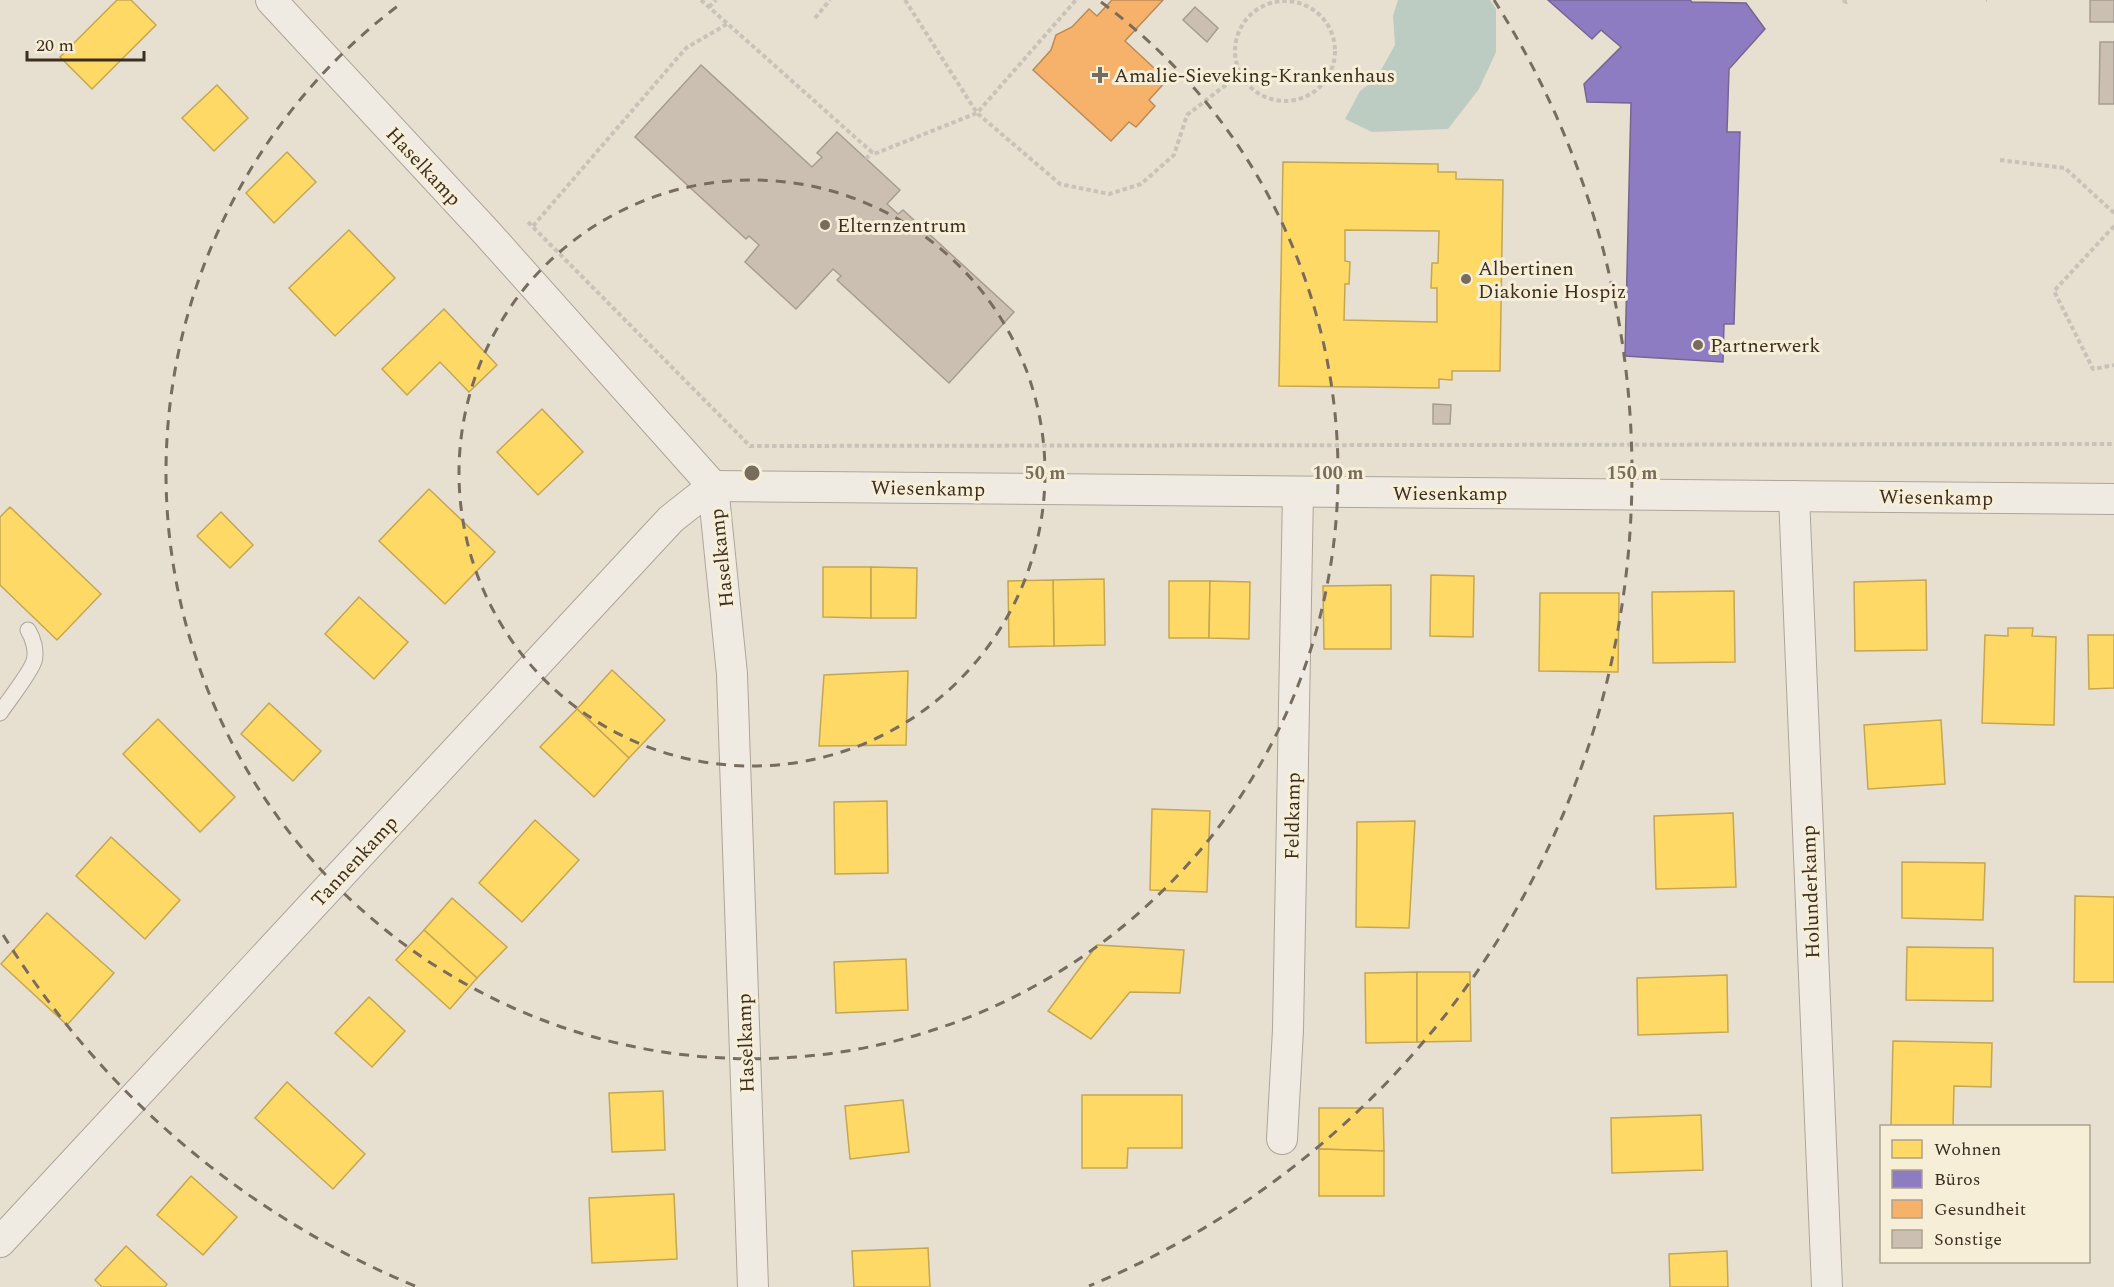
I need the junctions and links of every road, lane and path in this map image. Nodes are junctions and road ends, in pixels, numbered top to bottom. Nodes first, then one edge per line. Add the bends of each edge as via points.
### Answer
1 (271, 0) edge
2 (701, 0) edge
3 (716, 0) edge
4 (830, 0) edge
5 (905, 0) edge
6 (1076, 0) edge
7 (1843, 0) edge
8 (1849, 0) edge
9 (709, 8) junction
10 (815, 18) dead end
11 (727, 24) junction
12 (1240, 74) junction
13 (977, 113) junction
14 (872, 152) junction
15 (866, 159) dead end
16 (2000, 160) dead end
17 (2114, 213) edge
18 (526, 219) dead end
19 (533, 226) junction
20 (2114, 226) edge
21 (1502, 274) dead end
22 (1522, 274) dead end
23 (2114, 365) edge
24 (2114, 444) edge
25 (713, 486) junction
26 (1298, 492) junction
27 (1794, 496) junction
28 (2114, 499) edge
29 (28, 630) dead end
30 (0, 712) edge
31 (1282, 1139) dead end
32 (0, 1242) edge
33 (753, 1287) edge
34 (1827, 1287) edge

1 - 25 street, Haselkamp
2 - 9 path
3 - 9 path
4 - 10 path
5 - 13 path
6 - 13 path
7 - 8 path
9 - 11 path
11 - 14 path
11 - 19 path via 686,48
12 - 12 path via 1235,42 1251,13 1265,4 1281,0 1298,2 1326,20 1336,52 1333,68 1312,93 1297,100 1263,97
12 - 13 path via 1187,115 1174,155 1140,184 1109,194 1060,184
13 - 14 path
14 - 15 path
16 - 17 path via 2065,168
18 - 19 path
19 - 24 path via 750,446
20 - 23 path via 2054,291 2093,369
21 - 22 path
25 - 26 street, Wiesenkamp
25 - 32 street, Tannenkamp via 671,519
25 - 33 street, Haselkamp via 732,674
26 - 27 street, Wiesenkamp
26 - 31 street, Feldkamp via 1289,1018
27 - 28 street, Wiesenkamp
27 - 34 street, Holunderkamp
29 - 30 lane via 34,662

